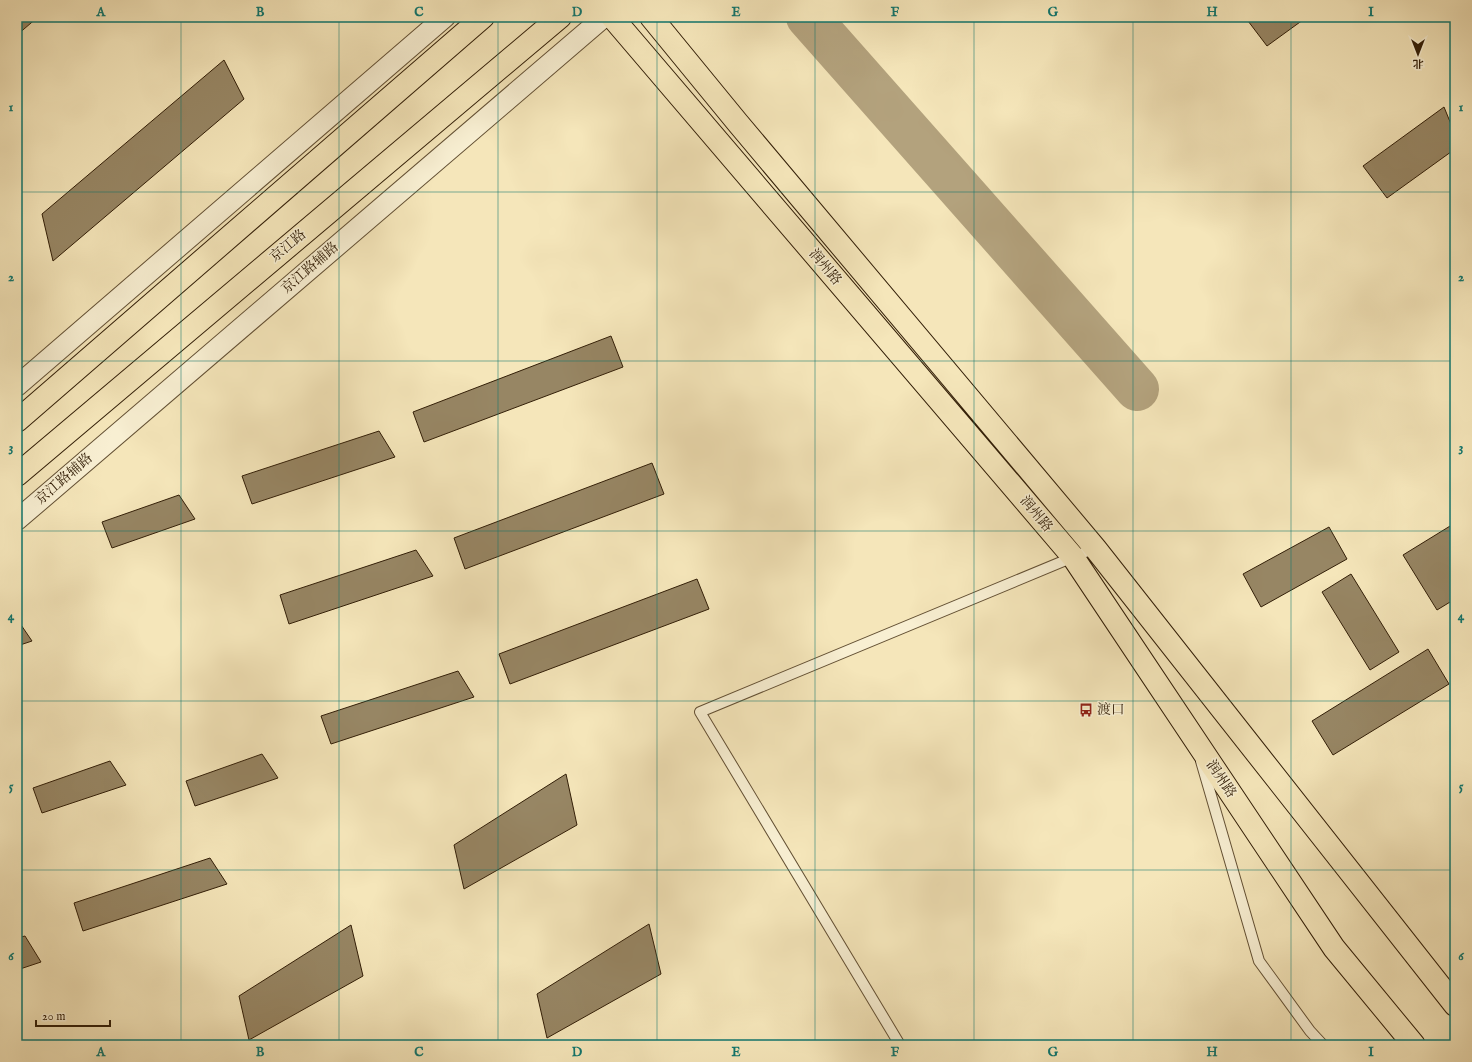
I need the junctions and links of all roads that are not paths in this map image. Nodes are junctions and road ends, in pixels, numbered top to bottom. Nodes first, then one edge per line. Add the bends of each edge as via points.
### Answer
1 (445, 17) edge
2 (483, 17) edge
3 (560, 17) edge
4 (604, 17) edge
5 (612, 17) edge
6 (650, 17) edge
7 (17, 386) edge
8 (17, 421) edge
9 (17, 475) edge
10 (17, 520) edge
11 (1095, 548) junction
12 (1073, 557) junction
13 (1194, 737) junction
14 (1455, 1005) edge
15 (900, 1045) edge
16 (1323, 1045) edge
17 (1414, 1045) edge

1 - 7 street
2 - 8 main road
3 - 9 main road, 京江路
4 - 10 street, 京江路辅路
5 - 12 main road, 润州路
6 - 11 main road, 润州路
11 - 12 lane
11 - 14 main road, 润州路
12 - 13 main road, 润州路
12 - 15 lane via 700,712
13 - 16 lane via 1259,961
13 - 17 main road, 润州路 via 1334,948

